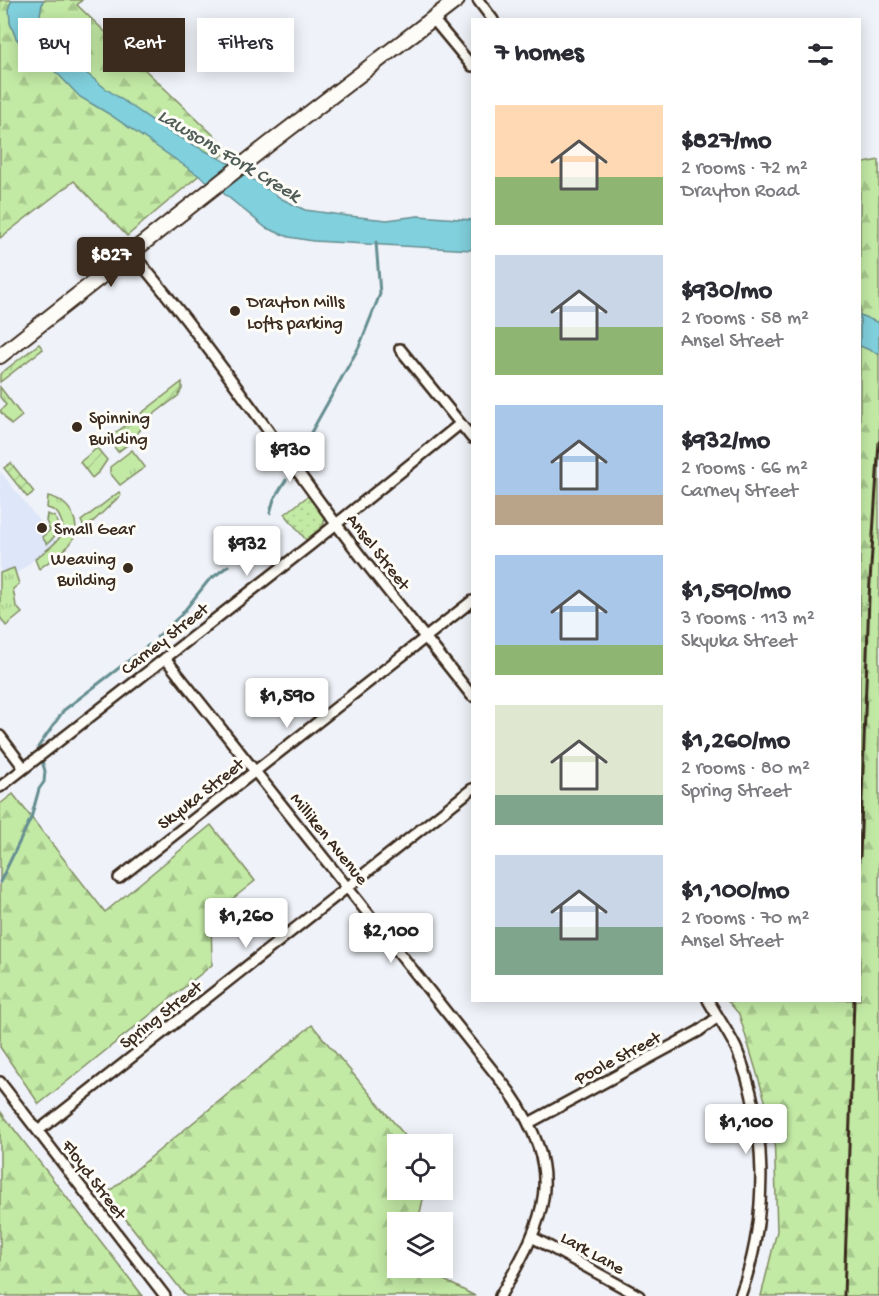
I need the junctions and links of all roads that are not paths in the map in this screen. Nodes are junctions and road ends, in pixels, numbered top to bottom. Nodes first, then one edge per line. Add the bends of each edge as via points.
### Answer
1 (457, 0) edge
2 (478, 0) edge
3 (492, 18) edge
4 (433, 19) junction
5 (471, 65) edge
6 (131, 252) junction
7 (400, 349) dead end
8 (0, 356) edge
9 (460, 424) junction
10 (471, 437) edge
11 (336, 524) junction
12 (471, 602) edge
13 (426, 637) junction
14 (165, 658) junction
15 (471, 695) edge
16 (0, 736) edge
17 (24, 768) junction
18 (255, 771) junction
19 (0, 787) edge
20 (471, 790) edge
21 (119, 878) dead end
22 (348, 886) junction
23 (709, 1002) edge
24 (718, 1017) junction
25 (0, 1082) edge
26 (529, 1123) junction
27 (38, 1131) junction
28 (532, 1237) junction
29 (165, 1296) edge
30 (500, 1296) edge
31 (639, 1296) edge
32 (740, 1296) edge

1 - 4 main road
2 - 3 street
4 - 5 street
4 - 6 main road
6 - 8 main road
6 - 11 street, Ansel Street
7 - 9 street
9 - 10 street
9 - 11 street, Carney Street
11 - 13 street, Ansel Street
11 - 14 street, Carney Street
12 - 13 street, Skyuka Street
13 - 15 street, Ansel Street
13 - 18 street, Skyuka Street
14 - 17 street, Carney Street
14 - 18 street, Milliken Avenue
16 - 17 street
17 - 19 street, Carney Street
18 - 21 street, Skyuka Street
18 - 22 street, Milliken Avenue
20 - 22 street, Spring Street
22 - 26 street, Milliken Avenue via 509,1091
22 - 27 street, Spring Street
23 - 24 street
24 - 26 street, Poole Street
24 - 32 street via 735,1047 748,1085 761,1168 758,1226
25 - 27 street, Floyd Street
26 - 28 street, Milliken Avenue via 544,1166 543,1203
27 - 29 street, Floyd Street
28 - 30 street, Milliken Avenue
28 - 31 street, Lark Lane

